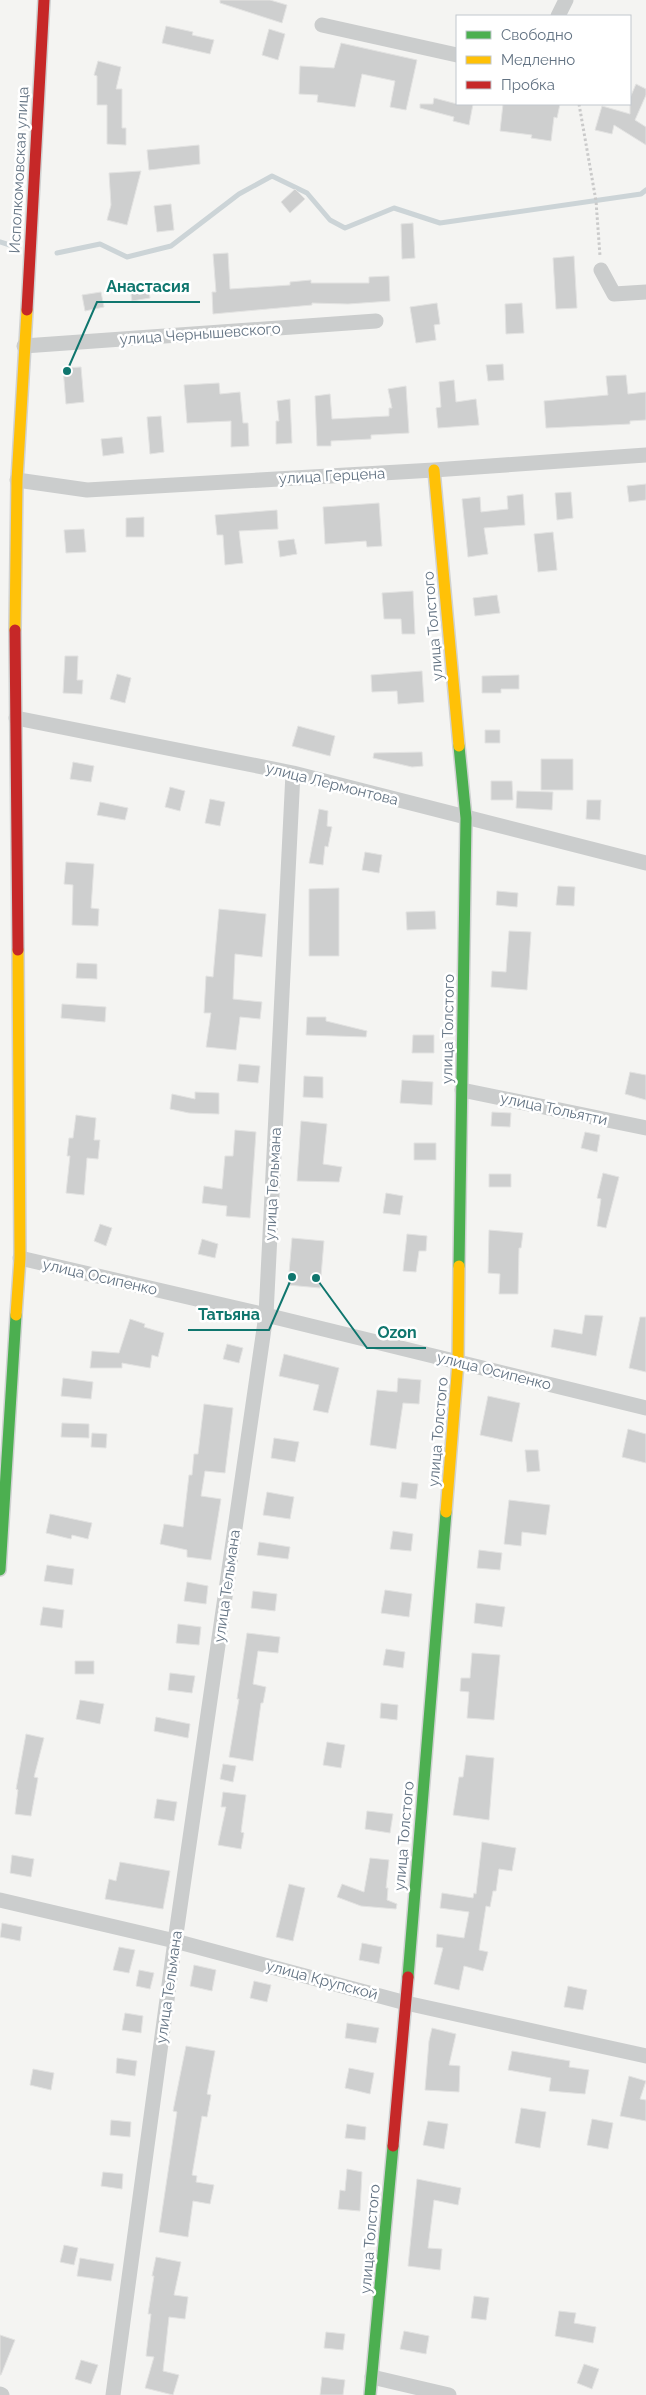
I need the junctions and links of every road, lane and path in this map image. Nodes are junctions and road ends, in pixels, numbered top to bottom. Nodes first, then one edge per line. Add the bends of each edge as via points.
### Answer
1 (44, 0) edge
2 (566, 0) edge
3 (558, 15) edge
4 (322, 25) dead end
5 (456, 55) edge
6 (579, 105) edge
7 (601, 270) joint
8 (646, 292) edge
9 (376, 321) dead end
10 (24, 346) junction
11 (646, 455) edge
12 (434, 470) junction
13 (17, 480) junction
14 (16, 718) junction
15 (293, 773) junction
16 (466, 818) junction
17 (646, 863) edge
18 (462, 1090) junction
19 (646, 1128) edge
20 (20, 1258) junction
21 (266, 1315) junction
22 (458, 1362) junction
23 (646, 1408) edge
24 (0, 1570) edge
25 (0, 1900) edge
26 (175, 1941) junction
27 (406, 2003) junction
28 (646, 2056) edge
29 (372, 2377) junction
30 (113, 2395) edge
31 (370, 2395) edge
32 (449, 2395) edge

1 - 10 street, Исполкомовская улица
2 - 3 street
4 - 5 street
6 - 7 path via 596,201
7 - 8 street via 614,294
9 - 10 street, улица Чернышевского
10 - 13 street, Исполкомовская улица
11 - 12 street, улица Герцена
12 - 13 street, улица Герцена via 88,490
12 - 16 street, улица Толстого
13 - 14 street, Исполкомовская улица
14 - 15 street, улица Лермонтова
14 - 20 street, Исполкомовская улица
15 - 16 street, улица Лермонтова
15 - 21 street, улица Тельмана
16 - 17 street, улица Лермонтова
16 - 18 street, улица Толстого
18 - 19 street, улица Тольятти
18 - 22 street, улица Толстого
20 - 21 street, улица Осипенко
20 - 24 street, Исполкомовская улица
21 - 22 street, улица Осипенко
21 - 26 street, улица Тельмана
22 - 23 street, улица Осипенко
22 - 27 street, улица Толстого
25 - 26 street, улица Крупской
26 - 27 street, улица Крупской
26 - 30 street, улица Тельмана
27 - 28 street, улица Крупской
27 - 29 street, улица Толстого
29 - 31 street, улица Толстого
29 - 32 street

